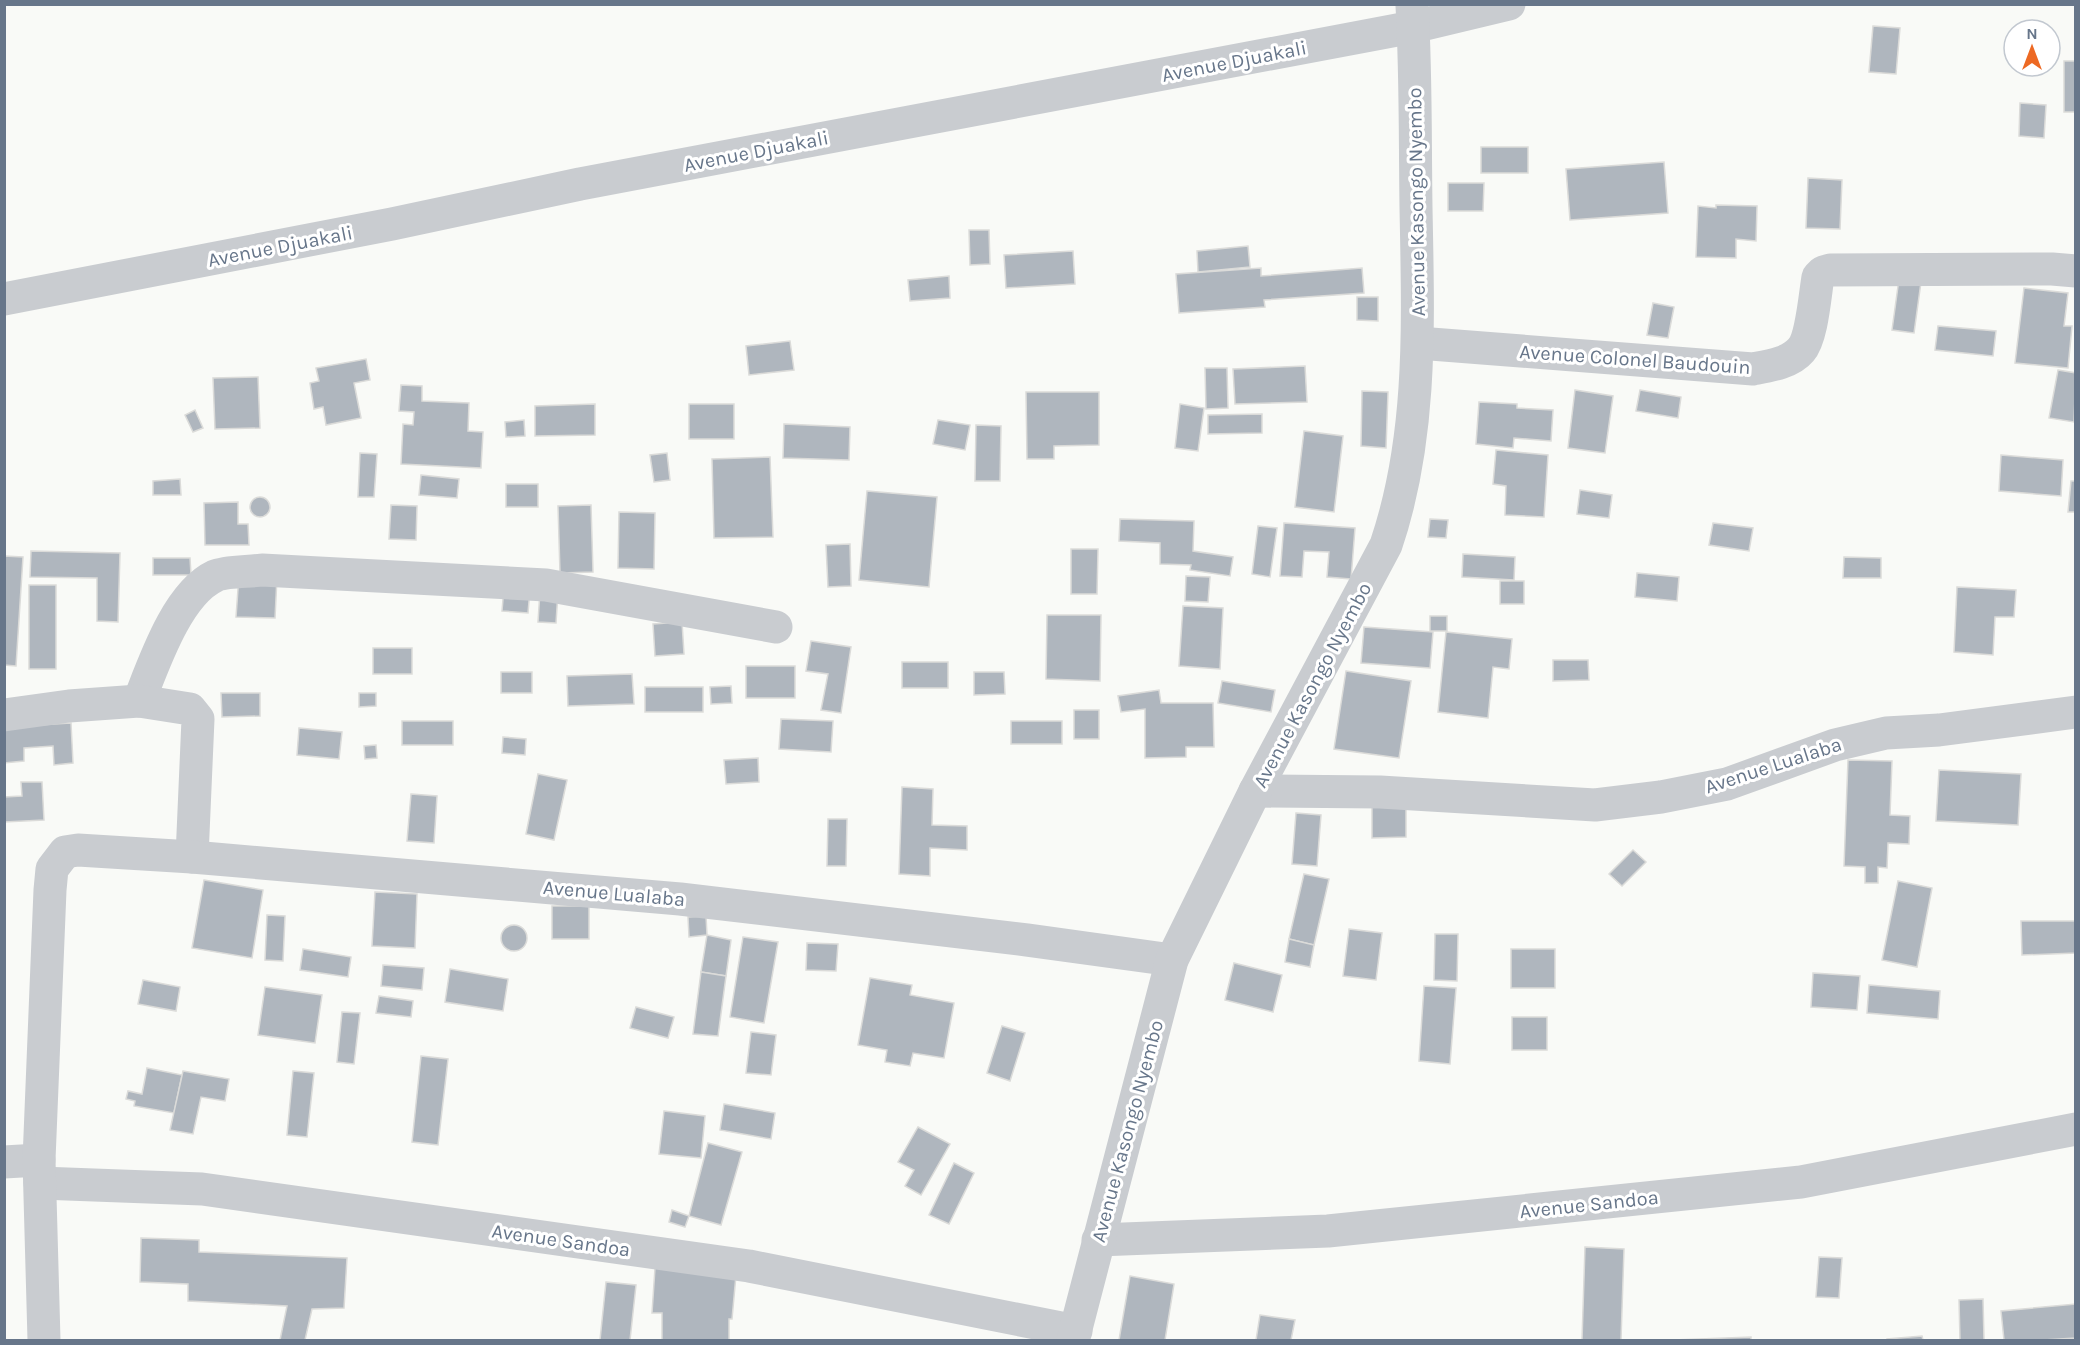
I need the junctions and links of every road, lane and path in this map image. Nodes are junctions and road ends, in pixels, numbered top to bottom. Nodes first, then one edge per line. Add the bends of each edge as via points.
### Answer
1 (1509, 4) edge
2 (1412, 16) edge
3 (2076, 271) edge
4 (4, 299) edge
5 (1418, 344) junction
6 (776, 627) dead end
7 (139, 701) junction
8 (2076, 712) edge
9 (4, 715) edge
10 (1255, 791) junction
11 (192, 857) junction
12 (1172, 960) junction
13 (2076, 1129) edge
14 (4, 1162) edge
15 (40, 1171) junction
16 (1098, 1240) junction
17 (1075, 1336) edge
18 (44, 1341) edge

1 - 2 street, Avenue Djuakali
2 - 4 street, Avenue Djuakali
2 - 5 street, Avenue Kasongo Nyembo
3 - 5 street, Avenue Colonel Baudouin via 2052,268 1823,272 1818,277 1807,340 1801,350 1773,366 1753,369
5 - 10 street, Avenue Kasongo Nyembo via 1412,430 1386,545
6 - 7 street via 546,585 262,570 216,575 193,592 163,642
7 - 9 street via 69,705
7 - 11 street via 190,709 198,720
8 - 10 street, Avenue Lualaba via 1886,733 1835,745 1727,784 1595,805 1380,792
10 - 12 street, Avenue Kasongo Nyembo
11 - 12 street, Avenue Lualaba via 681,899
11 - 15 street, Avenue Lualaba via 78,850 65,852 52,869
12 - 16 street, Avenue Kasongo Nyembo
13 - 16 street, Avenue Sandoa via 1801,1182 1328,1231
14 - 15 street, Avenue Sandoa
15 - 17 street, Avenue Sandoa via 202,1189 749,1266
15 - 18 street
16 - 17 street, Avenue Kasongo Nyembo

